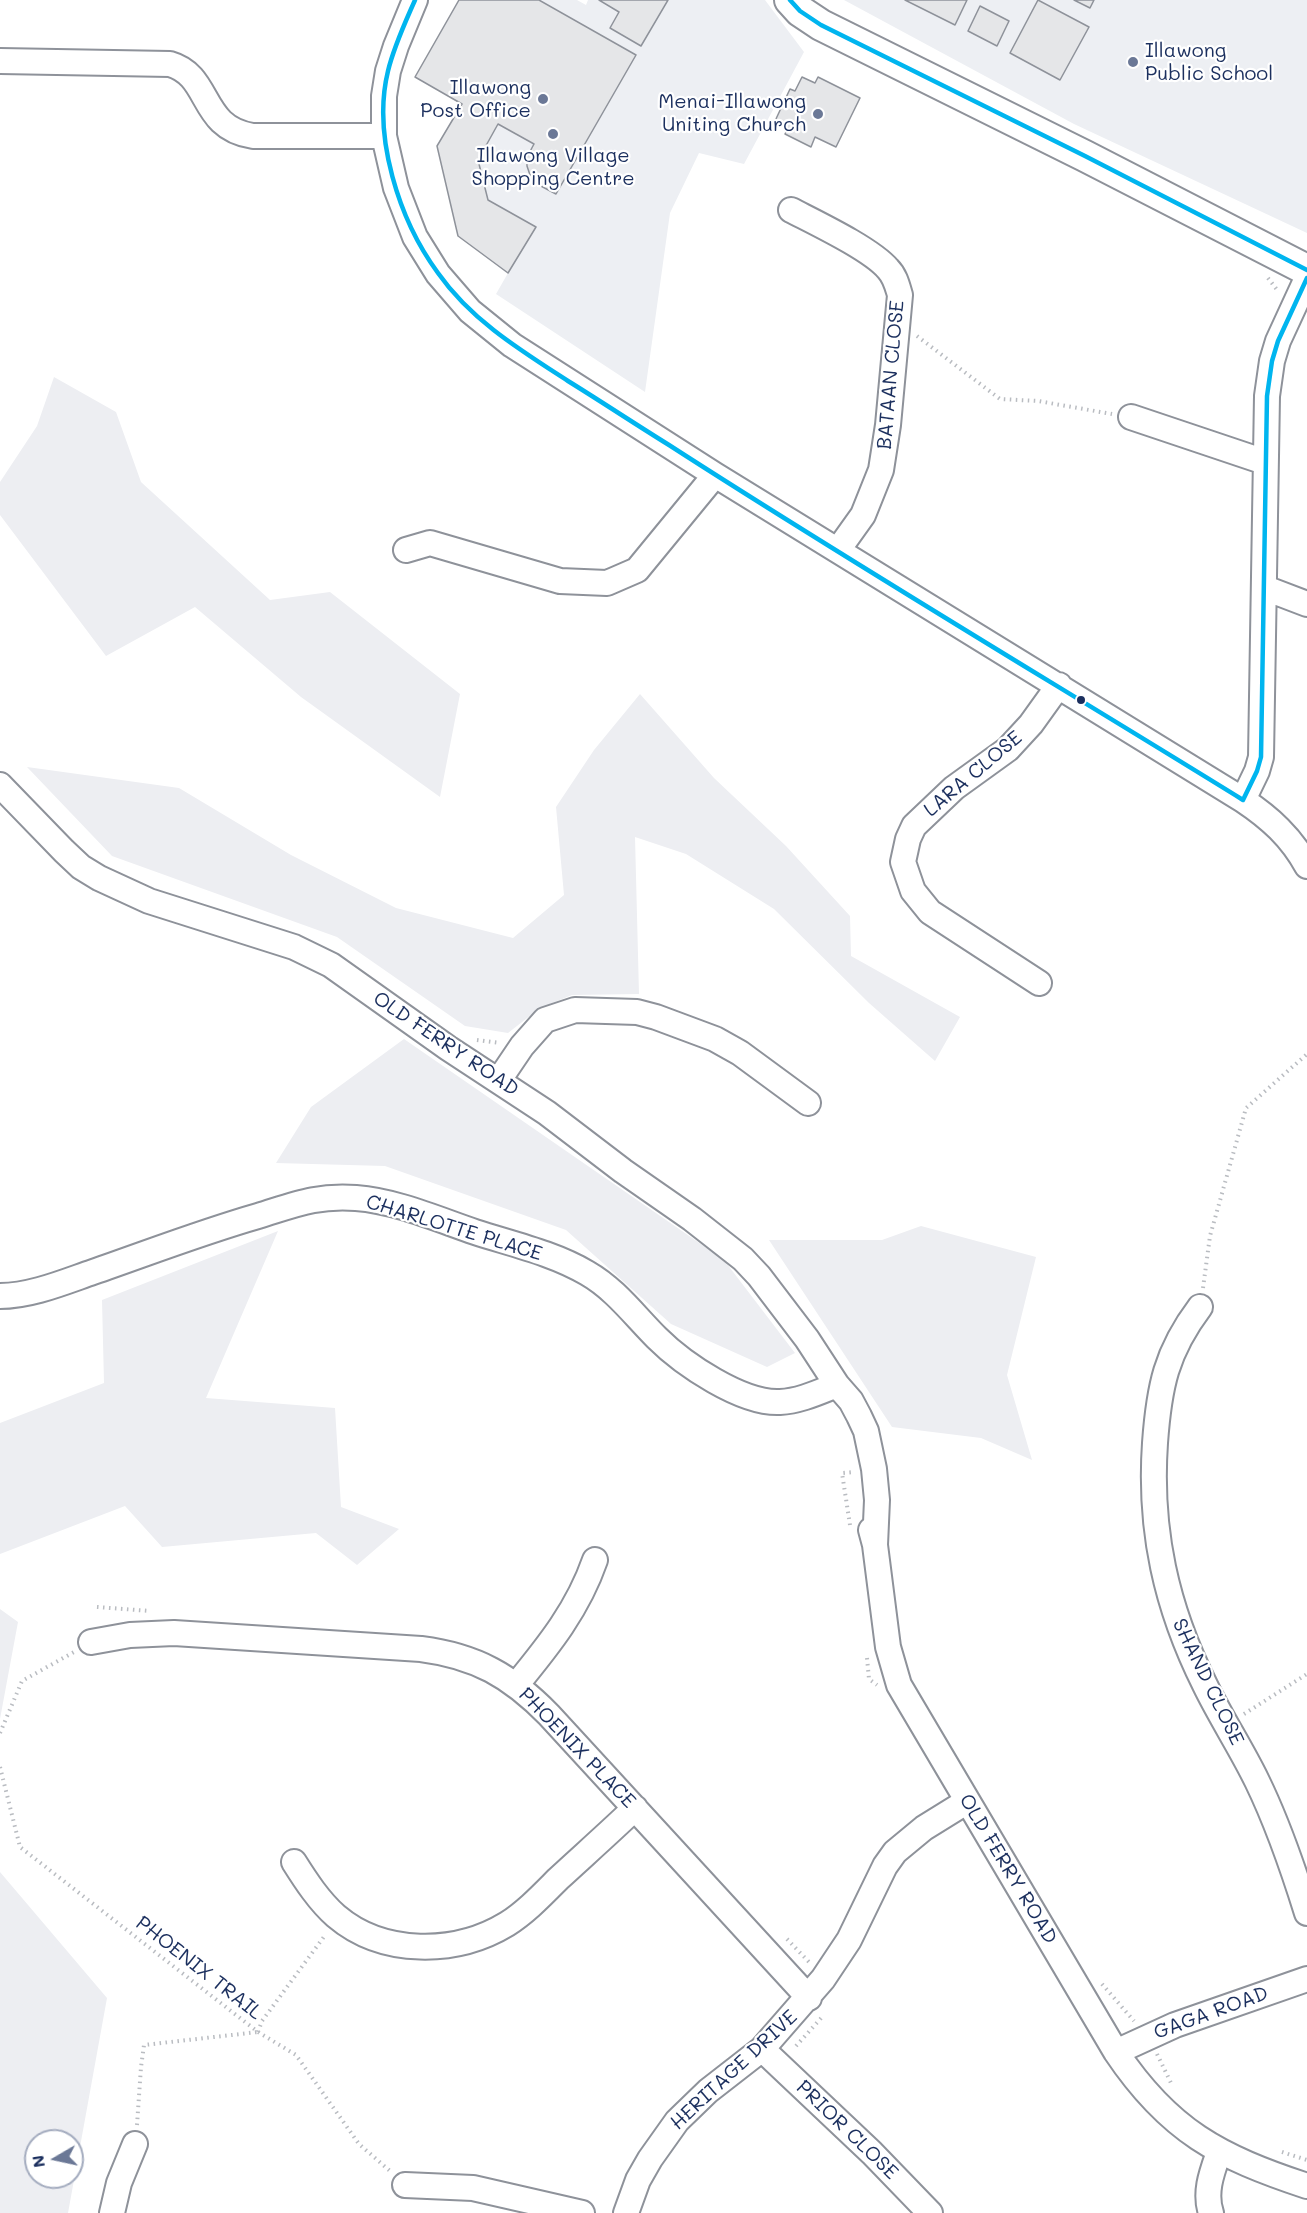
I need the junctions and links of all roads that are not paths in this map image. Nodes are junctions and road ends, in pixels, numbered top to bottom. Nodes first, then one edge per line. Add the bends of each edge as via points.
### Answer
1 (415, 0) edge
2 (790, 0) edge
3 (0, 61) edge
4 (384, 136) junction
5 (791, 210) dead end
6 (1307, 270) edge
7 (1307, 278) edge
8 (1131, 417) road end
9 (1265, 462) junction
10 (716, 475) junction
11 (406, 550) dead end
12 (838, 550) junction
13 (1264, 588) junction
14 (1307, 604) edge
15 (1059, 686) junction
16 (0, 785) edge
17 (1243, 800) junction
18 (1307, 866) edge
19 (1039, 983) dead end
20 (499, 1080) junction
21 (808, 1103) dead end
22 (0, 1296) edge
23 (1200, 1307) road end
24 (837, 1385) junction
25 (595, 1560) dead end
26 (91, 1642) road end
27 (517, 1684) junction
28 (966, 1802) junction
29 (635, 1808) junction
30 (294, 1862) dead end
31 (1307, 1913) edge
32 (1307, 1979) edge
33 (809, 1998) junction
34 (762, 2049) junction
35 (1116, 2052) junction
36 (135, 2144) road end
37 (1219, 2152) junction
38 (405, 2185) road end
39 (1307, 2186) edge
40 (112, 2213) edge
41 (582, 2213) edge
42 (626, 2213) edge
43 (930, 2213) edge
44 (1211, 2213) edge

1 - 4 street via 388,71
2 - 6 street via 821,25
3 - 4 street via 170,64 182,67 191,76 219,121 241,135
4 - 10 street via 396,188 415,237 438,274 470,311 512,345
5 - 12 street, BATAAN CLOSE via 887,268 900,295 881,470 863,515
7 - 9 street via 1272,361
8 - 9 street
9 - 13 street
10 - 11 street via 636,570 607,583 560,581 430,543
10 - 12 street
12 - 15 street
13 - 14 street
13 - 17 street via 1261,756
15 - 17 street
15 - 19 street, LARA CLOSE via 1008,749 954,788 914,826 903,862 913,891 930,912
16 - 20 street, OLD FERRY ROAD via 81,867 99,878 149,901 312,954
17 - 18 street via 1275,823
20 - 21 street via 545,1020 575,1010 637,1012 740,1053
20 - 24 street, OLD FERRY ROAD via 743,1259 807,1339
22 - 24 street, CHARLOTTE PLACE via 59,1284 314,1198 358,1198 436,1219 585,1271 616,1294 681,1360 744,1394 779,1402 808,1397
23 - 31 street, SHAND CLOSE via 1179,1336 1163,1378 1155,1446 1154,1515 1163,1569 1176,1620 1272,1813
24 - 28 street, OLD FERRY ROAD via 860,1416 871,1448 877,1500 875,1545 895,1676
25 - 27 street via 569,1616
26 - 27 street, PHOENIX PLACE via 130,1635 174,1634 421,1649 475,1662
27 - 29 street, PHOENIX PLACE
28 - 33 street, HERITAGE DRIVE via 895,1852 849,1940
28 - 35 street, OLD FERRY ROAD
29 - 30 street via 524,1912 476,1939 437,1947 415,1947 377,1938 338,1918
29 - 33 street, PHOENIX PLACE
32 - 35 street, GAGA ROAD via 1175,2025
33 - 34 street, HERITAGE DRIVE
34 - 42 street, HERITAGE DRIVE via 677,2121 638,2180
34 - 43 street, PRIOR CLOSE
35 - 37 street, OLD FERRY ROAD via 1152,2099
36 - 40 street
37 - 39 street, OLD FERRY ROAD
37 - 44 street via 1208,2192
38 - 41 street via 473,2188

